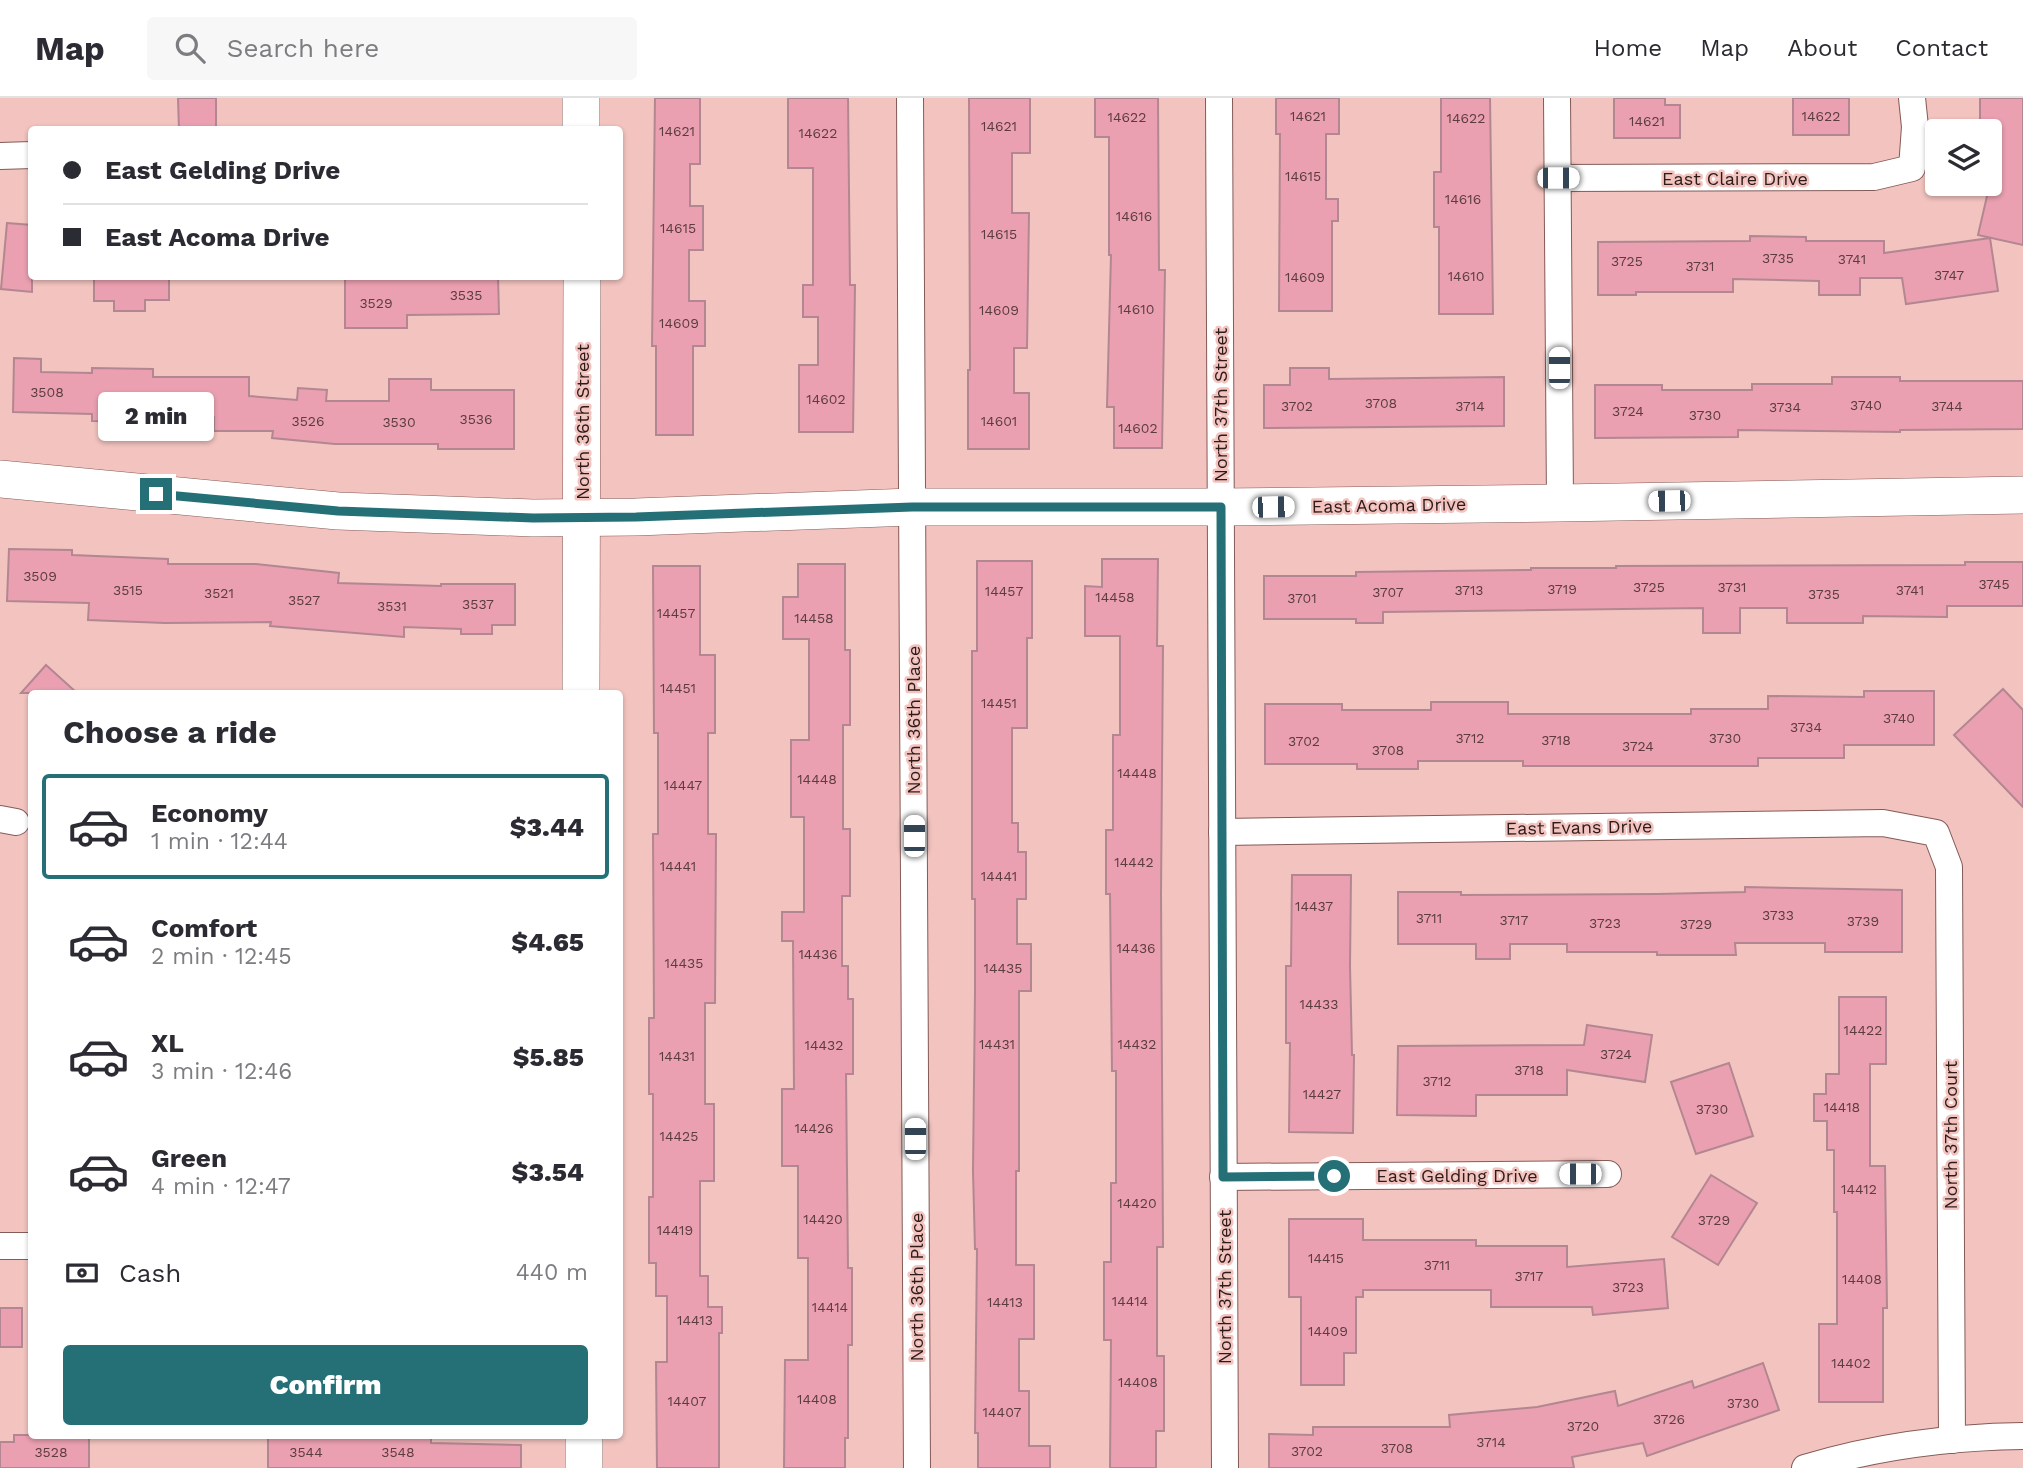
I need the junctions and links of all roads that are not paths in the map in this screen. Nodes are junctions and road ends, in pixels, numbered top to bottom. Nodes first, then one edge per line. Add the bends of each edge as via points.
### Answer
1 (581, 98) edge
2 (910, 98) edge
3 (1219, 98) edge
4 (1557, 98) edge
5 (1912, 98) edge
6 (581, 126) edge
7 (28, 155) edge
8 (0, 156) edge
9 (1558, 178) junction
10 (582, 280) edge
11 (0, 479) edge
12 (2023, 495) edge
13 (1560, 503) junction
14 (912, 507) junction
15 (1221, 507) junction
16 (582, 517) junction
17 (581, 690) edge
18 (1222, 832) junction
19 (1936, 833) joint
20 (1608, 1174) dead end
21 (1223, 1177) junction
22 (0, 1246) edge
23 (28, 1246) edge
24 (2023, 1436) edge
25 (584, 1439) edge
26 (1952, 1440) junction
27 (584, 1468) edge
28 (917, 1468) edge
29 (1225, 1468) edge
30 (1805, 1468) edge

1 - 6 street
2 - 14 street, North 36th Place
3 - 15 street, North 37th Street
4 - 9 street
5 - 9 street, East Claire Drive via 1912,168 1874,177
7 - 8 street
9 - 13 street
10 - 16 street, North 36th Street
11 - 16 street, East Acoma Drive via 338,511
12 - 13 street, East Acoma Drive
13 - 15 street, East Acoma Drive
14 - 15 street, East Acoma Drive
14 - 16 street, East Acoma Drive
14 - 28 street, North 36th Place
15 - 18 street, North 37th Street
16 - 17 street, North 36th Street
18 - 19 street, East Evans Drive via 1883,823
18 - 21 street, North 37th Street
19 - 26 street, North 37th Court via 1949,867
20 - 21 street, East Gelding Drive
21 - 29 street, North 37th Street
22 - 23 street
24 - 26 street
25 - 27 street
26 - 30 street via 1860,1452

